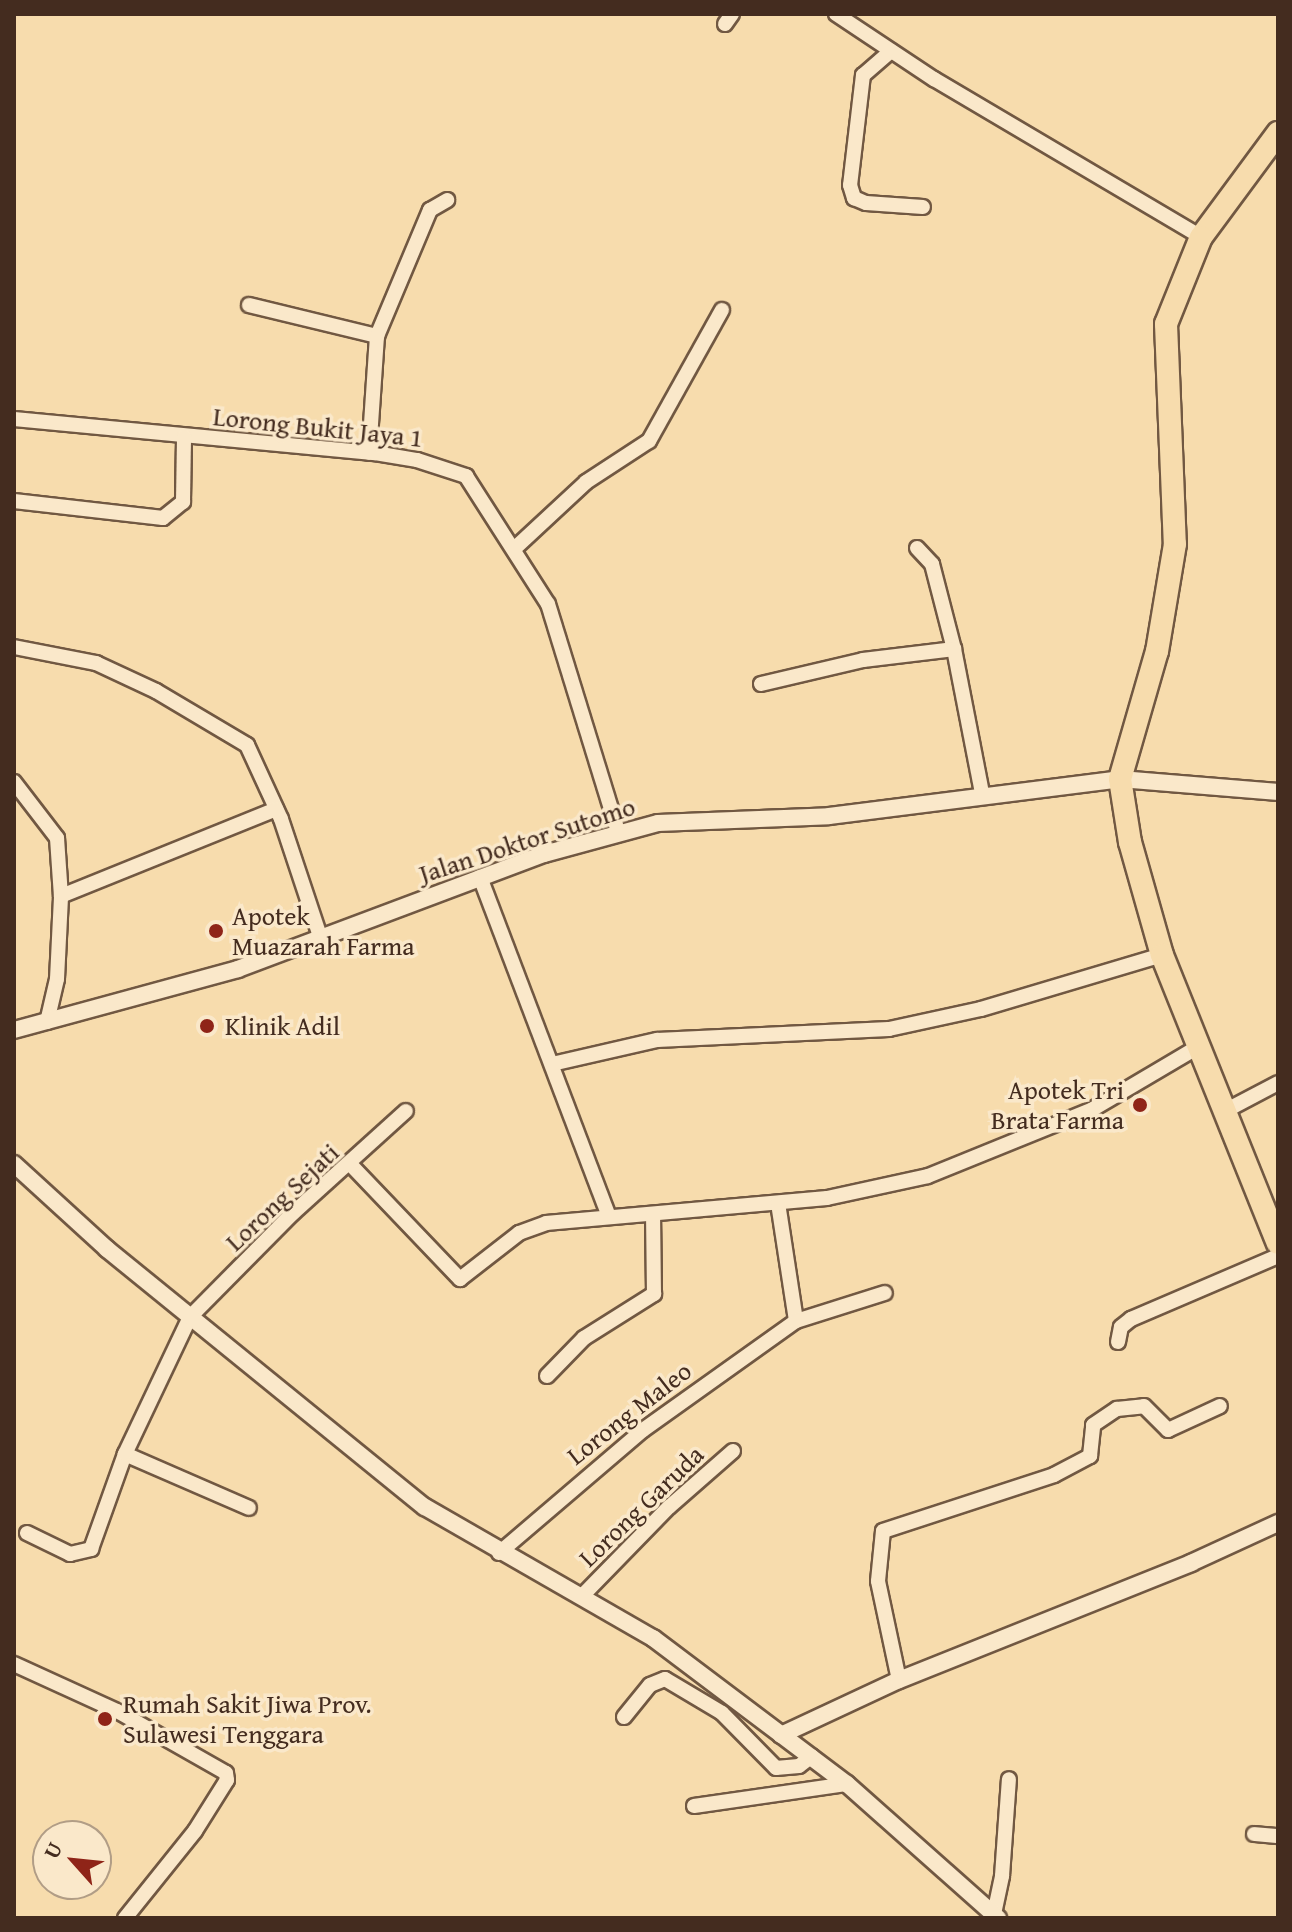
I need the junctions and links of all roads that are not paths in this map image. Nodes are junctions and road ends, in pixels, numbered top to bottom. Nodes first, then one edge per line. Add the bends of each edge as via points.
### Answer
1 (836, 14) edge
2 (891, 51) junction
3 (1278, 133) edge
4 (447, 200) dead end
5 (923, 207) dead end
6 (1201, 237) junction
7 (249, 305) dead end
8 (722, 310) dead end
9 (377, 336) junction
10 (14, 419) edge
11 (184, 437) junction
12 (369, 453) junction
13 (14, 501) edge
14 (917, 548) dead end
15 (514, 549) junction
16 (14, 647) edge
17 (954, 649) junction
18 (761, 684) dead end
19 (1120, 779) junction
20 (14, 782) edge
21 (1278, 792) edge
22 (982, 793) junction
23 (276, 809) junction
24 (618, 831) junction
25 (480, 877) junction
26 (61, 896) junction
27 (321, 939) junction
28 (1162, 955) junction
29 (47, 1022) junction
30 (14, 1030) edge
31 (1196, 1048) junction
32 (552, 1064) junction
33 (1278, 1083) edge
34 (406, 1111) dead end
35 (1223, 1112) junction
36 (14, 1164) edge
37 (351, 1165) junction
38 (778, 1203) junction
39 (1270, 1206) edge
40 (653, 1214) junction
41 (609, 1216) junction
42 (1278, 1243) edge
43 (1278, 1256) edge
44 (885, 1293) dead end
45 (190, 1317) junction
46 (796, 1321) junction
47 (1118, 1342) dead end
48 (547, 1376) dead end
49 (1220, 1406) dead end
50 (733, 1451) dead end
51 (125, 1454) junction
52 (249, 1508) dead end
53 (1278, 1523) edge
54 (27, 1533) dead end
55 (499, 1553) junction
56 (583, 1595) junction
57 (14, 1664) edge
58 (899, 1680) junction
59 (624, 1717) dead end
60 (781, 1735) junction
61 (812, 1756) junction
62 (1009, 1779) dead end
63 (847, 1784) junction
64 (694, 1806) dead end
65 (1254, 1834) dead end
66 (1278, 1836) edge
67 (996, 1916) edge
68 (125, 1918) edge

1 - 2 street
2 - 5 street via 863,75 850,185 854,198 866,203
2 - 6 street
3 - 6 highway
4 - 9 street via 430,210 421,227
6 - 19 highway via 1166,324 1175,544 1157,651
7 - 9 street
8 - 15 street via 649,441 586,482
9 - 12 street
10 - 11 street, Lorong Bukit Jaya 1
11 - 12 street, Lorong Bukit Jaya 1
11 - 13 street via 183,502 163,518
12 - 15 street, Lorong Bukit Jaya 1 via 417,460 466,476
14 - 17 street via 932,564
15 - 24 street, Lorong Bukit Jaya 1 via 562,638
16 - 23 street via 96,663 156,691 247,745
17 - 18 street via 863,660
17 - 22 street
19 - 21 street, Jalan Doktor Sutomo
19 - 22 street, Jalan Doktor Sutomo
19 - 28 highway via 1130,842
20 - 26 street via 57,838
22 - 24 street, Jalan Doktor Sutomo via 829,816 658,823
23 - 26 street
23 - 27 street
24 - 25 street, Jalan Doktor Sutomo
25 - 27 street, Jalan Doktor Sutomo
25 - 32 street
26 - 29 street via 57,979
27 - 29 street, Jalan Doktor Sutomo via 238,969
28 - 31 highway
28 - 32 street via 981,1009 889,1029 657,1040
29 - 30 street, Jalan Doktor Sutomo
31 - 35 highway
31 - 38 street via 1093,1109 928,1176
32 - 41 street
33 - 35 street
34 - 37 street, Lorong Sejati
35 - 39 highway
36 - 45 street
37 - 41 street via 460,1279 519,1233 546,1223
37 - 45 street, Lorong Sejati via 323,1184
38 - 40 street
38 - 46 street
39 - 42 highway
40 - 41 street
40 - 48 street via 654,1294 584,1338
43 - 47 street via 1131,1319 1121,1327
44 - 46 street, Lorong Maleo
45 - 51 street, Lorong Sejati
45 - 55 street via 425,1507
46 - 55 street, Lorong Maleo via 643,1430
49 - 58 street via 1168,1430 1144,1406 1117,1409 1093,1425 1090,1456 1054,1475 883,1531 878,1581
50 - 56 street, Lorong Garuda
51 - 52 street
51 - 54 street, Lorong Sejati via 91,1549 70,1554
53 - 58 street
55 - 56 street
56 - 60 street via 653,1638
57 - 68 street via 117,1711 226,1773 227,1780 195,1831
58 - 60 street
59 - 61 street via 650,1685 665,1679 722,1713 776,1768 799,1766
60 - 61 street
61 - 63 street
62 - 67 street
63 - 64 street
63 - 67 street
65 - 66 street

